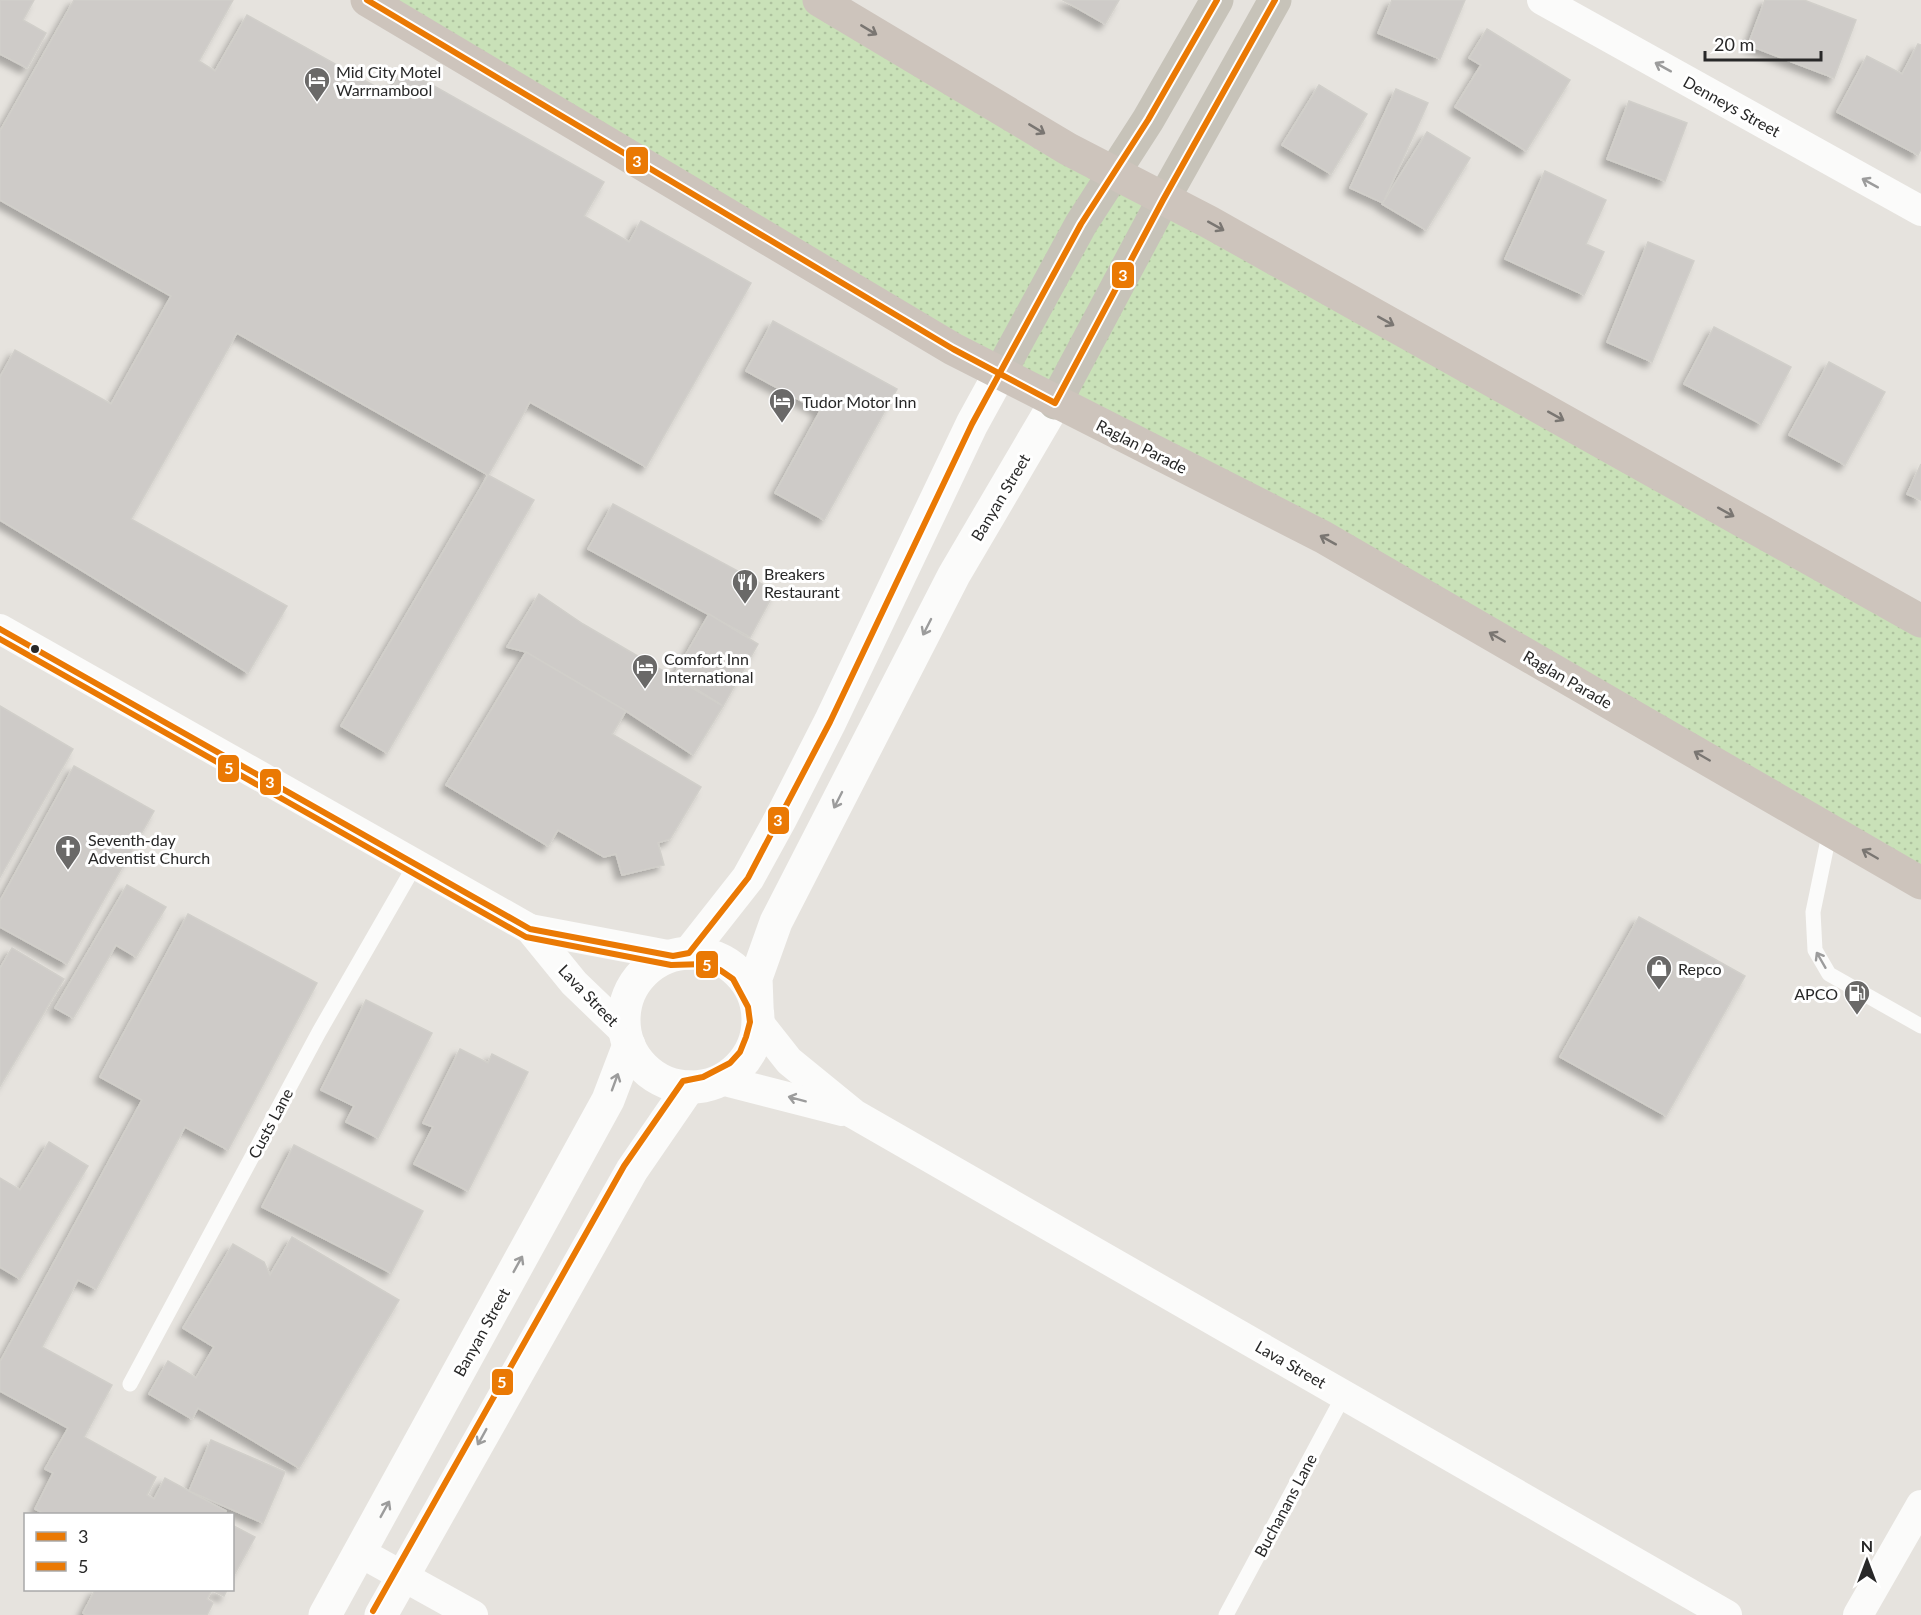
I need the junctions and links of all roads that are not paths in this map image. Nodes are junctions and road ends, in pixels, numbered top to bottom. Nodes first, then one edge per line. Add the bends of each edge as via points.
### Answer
1 (367, 0) edge
2 (819, 0) edge
3 (1217, 0) edge
4 (1275, 0) edge
5 (1542, 0) edge
6 (1112, 173) junction
7 (1163, 200) junction
8 (1921, 212) edge
9 (1000, 373) junction
10 (1055, 403) junction
11 (1921, 621) edge
12 (0, 629) edge
13 (1830, 830) junction
14 (415, 864) junction
15 (1921, 883) edge
16 (530, 929) junction
17 (681, 955) junction
18 (758, 1014) junction
19 (1921, 1026) edge
20 (627, 1038) junction
21 (721, 1080) junction
22 (688, 1087) junction
23 (854, 1114) junction
24 (130, 1384) dead end
25 (1344, 1395) junction
26 (1921, 1505) edge
27 (361, 1553) junction
28 (404, 1576) junction
29 (325, 1615) edge
30 (381, 1615) edge
31 (473, 1615) edge
32 (1226, 1615) edge
33 (1728, 1615) edge
34 (1858, 1615) edge

1 - 9 highway, Raglan Parade via 953,349
2 -> 6 highway
3 - 6 main road via 1148,120
4 - 7 main road, Banyan Street
8 -> 5 street, Denneys Street
6 - 7 highway
6 - 9 main road
7 - 10 main road, Banyan Street
7 -> 11 highway via 1209,222
9 - 10 highway, Raglan Parade
9 - 17 street via 830,722 759,858 748,878
13 -> 10 highway, Raglan Parade via 1323,537
10 -> 18 street, Banyan Street via 954,574 776,922 756,978
12 - 14 street, Lava Street
15 -> 13 highway, Raglan Parade
19 -> 13 lane via 1829,974 1815,950 1812,912
14 - 16 street, Lava Street
14 - 24 lane, Custs Lane via 319,1032
16 - 17 street, Lava Street
16 - 20 street, Lava Street via 574,983
17 - 18 street via 707,954 739,972 750,988
17 - 20 street via 645,972 634,985 624,1016
18 - 21 street via 748,1057
18 - 23 street, Lava Street via 789,1061
20 - 22 street via 638,1061 653,1075
27 -> 20 street, Banyan Street via 608,1100
21 - 22 street
23 -> 21 street, Lava Street
22 -> 28 street via 632,1170
23 - 25 street, Lava Street
25 - 32 lane, Buchanans Lane
25 - 33 street, Lava Street
26 - 34 street
27 - 28 street
27 - 29 street, Banyan Street
28 - 30 street
28 - 31 street

